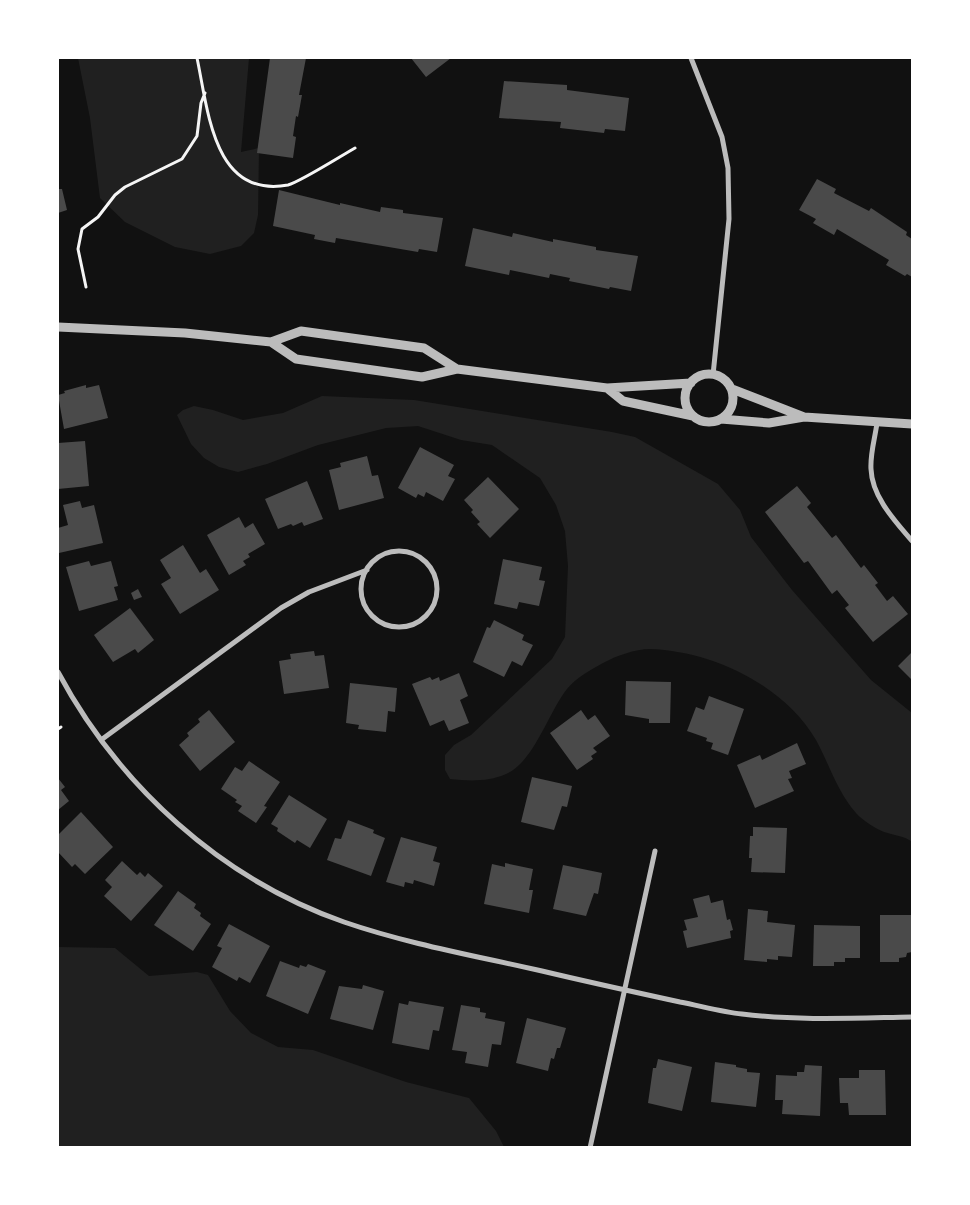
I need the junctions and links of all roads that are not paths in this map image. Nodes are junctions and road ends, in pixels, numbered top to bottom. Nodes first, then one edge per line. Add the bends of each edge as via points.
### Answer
1 (691, 58) edge
2 (58, 327) edge
3 (271, 342) junction
4 (457, 369) junction
5 (713, 375) junction
6 (691, 383) junction
7 (607, 388) junction
8 (732, 389) junction
9 (693, 416) junction
10 (804, 417) junction
11 (722, 419) junction
12 (877, 423) junction
13 (912, 424) edge
14 (912, 541) edge
15 (367, 570) junction
16 (58, 672) edge
17 (101, 740) junction
18 (655, 851) dead end
19 (624, 990) junction
20 (912, 1017) edge
21 (590, 1148) edge

1 - 5 street via 722,138 728,168 729,219
2 - 3 street via 185,333
3 - 4 street via 296,359 305,361 422,377
3 - 4 street via 301,332 424,348
4 - 7 street
5 - 6 street via 698,377
5 - 8 street via 721,377
6 - 7 street
6 - 9 street via 685,396
7 - 9 street via 623,401
8 - 10 street
8 - 11 street via 731,409
9 - 11 street via 707,422
10 - 11 street via 770,423
10 - 12 street
12 - 13 street
12 - 14 street via 871,468 873,481 879,497
15 - 15 street via 385,554 404,552 421,558 430,566 437,589 429,612 414,624 396,627 384,624 365,606 362,582
15 - 17 street via 309,592 281,608
16 - 17 street
17 - 19 street via 131,779 207,849 255,881 292,900 342,922 392,937
18 - 19 street
19 - 20 street via 740,1014 789,1018
19 - 21 street

